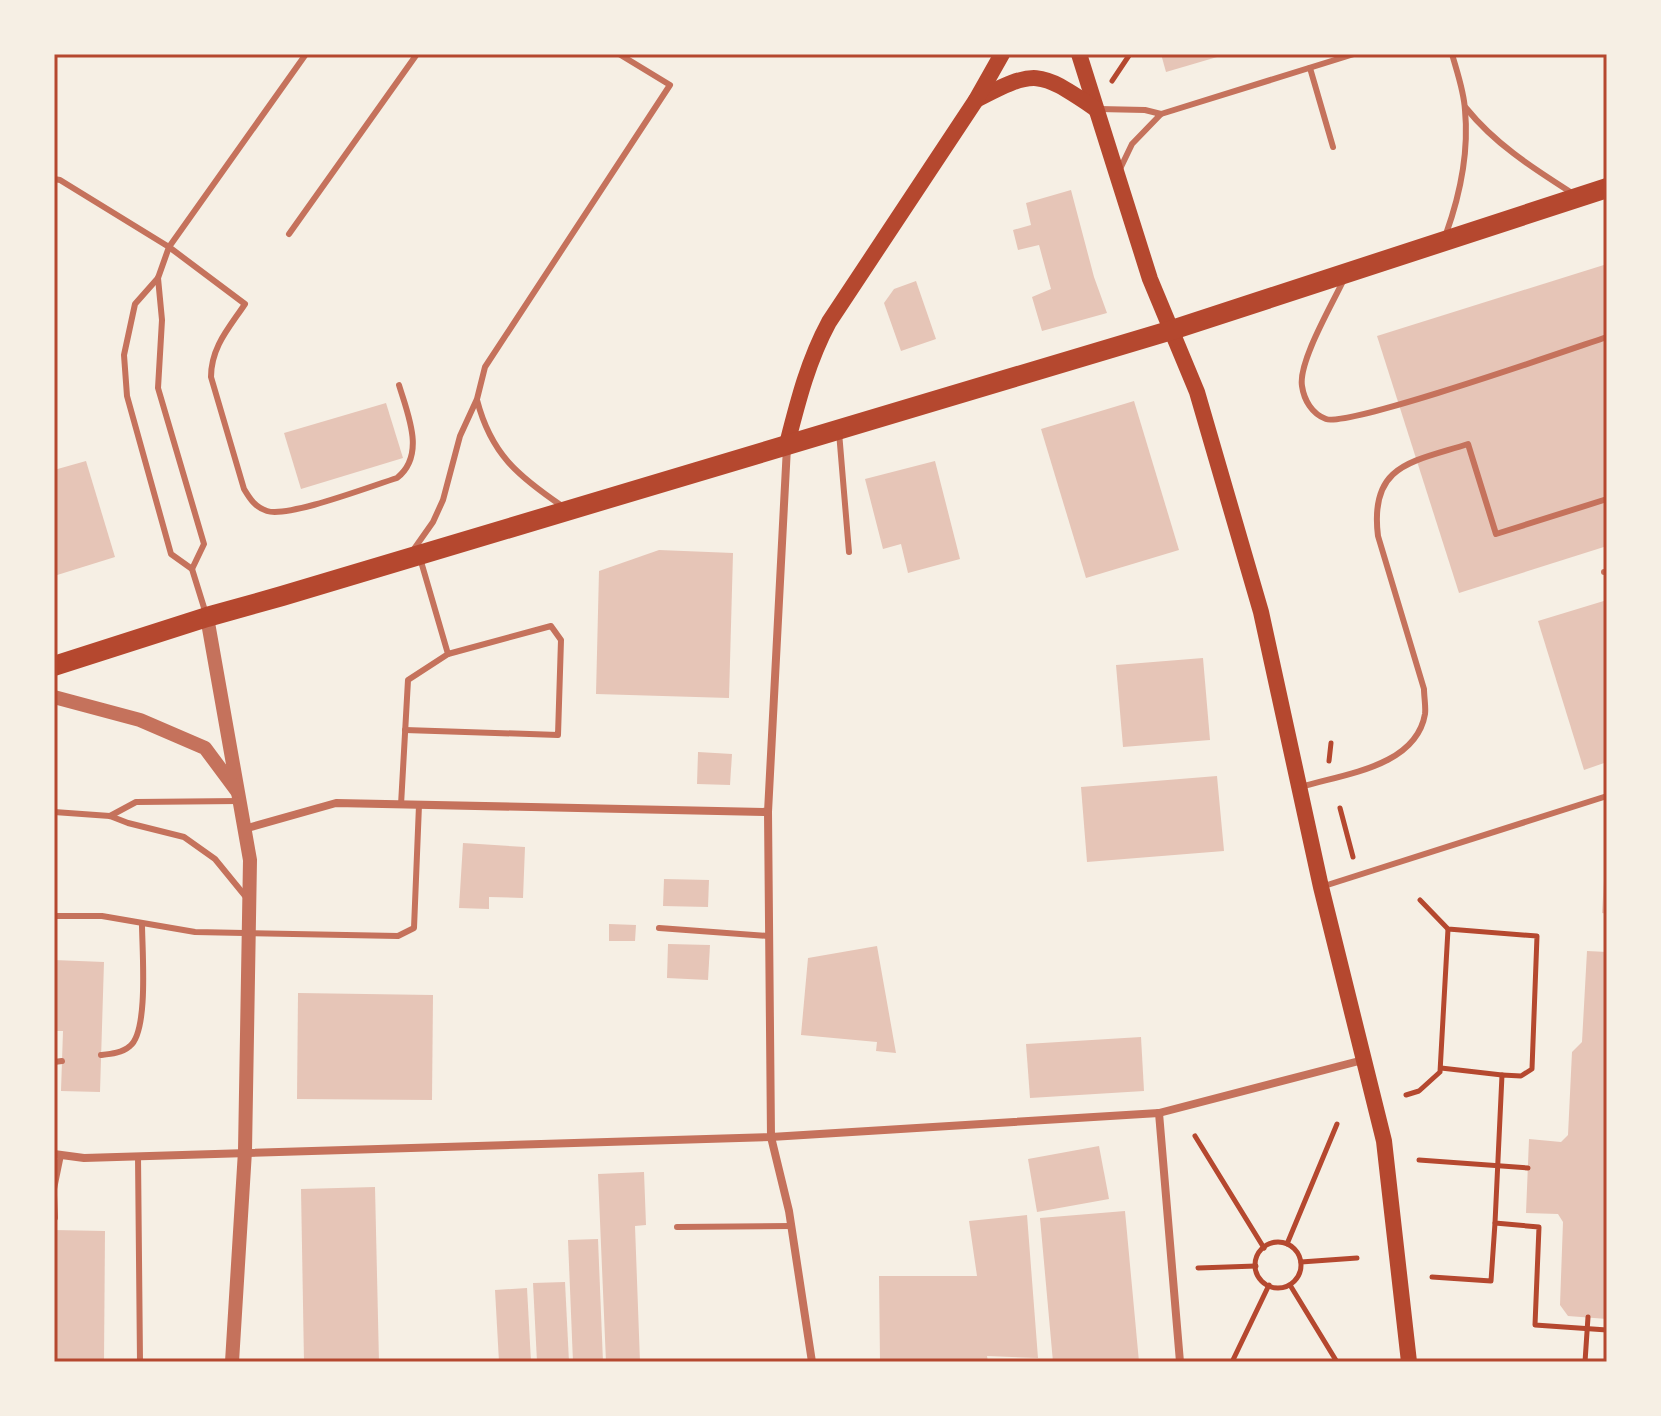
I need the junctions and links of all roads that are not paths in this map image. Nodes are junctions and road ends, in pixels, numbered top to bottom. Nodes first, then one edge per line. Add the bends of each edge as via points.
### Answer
1 (306, 54) edge
2 (417, 54) edge
3 (619, 54) edge
4 (1002, 54) edge
5 (1079, 54) edge
6 (1354, 54) edge
7 (1452, 54) edge
8 (1310, 68) junction
9 (976, 100) junction
10 (1465, 108) junction
11 (1096, 109) junction
12 (1161, 114) junction
13 (1333, 147) dead end
14 (54, 179) edge
15 (1118, 181) junction
16 (1607, 188) edge
17 (1578, 197) junction
18 (289, 234) dead end
19 (1445, 240) junction
20 (169, 247) junction
21 (1348, 271) junction
22 (158, 278) junction
23 (1172, 330) junction
24 (1607, 337) edge
25 (399, 385) dead end
26 (477, 399) junction
27 (839, 428) junction
28 (787, 444) junction
29 (1607, 499) edge
30 (568, 510) junction
31 (849, 552) dead end
32 (413, 557) junction
33 (192, 569) junction
34 (207, 617) junction
35 (448, 654) junction
36 (54, 666) edge
37 (54, 697) edge
38 (405, 730) junction
39 (1299, 788) junction
40 (1607, 796) edge
41 (240, 798) junction
42 (401, 805) junction
43 (419, 805) junction
44 (54, 812) edge
45 (768, 812) junction
46 (110, 816) junction
47 (243, 829) junction
48 (1321, 887) junction
49 (250, 902) junction
50 (54, 916) edge
51 (142, 924) junction
52 (659, 928) dead end
53 (250, 931) junction
54 (769, 936) junction
55 (101, 1055) dead end
56 (1363, 1060) junction
57 (62, 1061) dead end
58 (54, 1062) edge
59 (1159, 1113) junction
60 (771, 1137) junction
61 (245, 1151) junction
62 (58, 1155) edge
63 (138, 1156) junction
64 (54, 1189) edge
65 (54, 1195) edge
66 (55, 1218) edge
67 (791, 1226) junction
68 (677, 1227) dead end
69 (1406, 1341) junction
70 (140, 1362) edge
71 (232, 1362) edge
72 (812, 1362) edge
73 (1180, 1362) edge
74 (1409, 1362) edge
75 (1422, 1362) edge

1 - 20 lane
2 - 18 lane
3 - 26 lane via 670,85 485,367
4 - 9 main road
5 - 11 main road
6 - 8 lane
7 - 10 lane
8 - 12 lane
8 - 13 lane
9 - 11 main road via 1034,77 1055,82
9 - 28 main road via 829,322 802,382
10 - 17 lane via 1523,162
10 - 19 lane via 1458,199
11 - 12 lane
11 - 15 main road
12 - 15 lane via 1132,144
14 - 20 lane
15 - 23 main road
16 - 17 main road
17 - 19 main road
19 - 21 main road
20 - 22 lane
20 - 25 lane via 245,304 215,347 211,377 244,489 254,504 269,512 289,511 397,478 407,470 413,441
21 - 23 main road
21 - 24 lane via 1305,362 1302,385 1310,408 1326,419 1342,420 1399,404
22 - 33 lane via 158,388 204,544
22 - 33 lane via 135,304 124,355 127,396 171,554
23 - 27 main road
23 - 39 main road via 1197,392 1261,612
26 - 30 lane via 499,453 524,480
26 - 32 lane via 460,436 443,500
27 - 28 main road
27 - 31 lane
28 - 30 main road
28 - 45 street
29 - 39 lane via 1496,534 1468,444 1391,473 1375,517 1424,689 1425,715 1402,752
30 - 32 main road
32 - 34 main road
32 - 35 lane
33 - 34 lane
34 - 36 main road
34 - 41 street
35 - 38 lane via 408,680
35 - 38 lane via 551,626 561,640 558,735
37 - 41 street via 140,720 205,748
38 - 42 lane
39 - 48 main road
40 - 48 lane
41 - 46 lane via 136,802
41 - 47 street
42 - 43 street
42 - 47 street via 336,803
43 - 45 street
43 - 53 lane via 414,928 398,936
44 - 46 lane
45 - 54 street
46 - 49 lane via 201,847
47 - 49 street via 250,860
48 - 56 main road
49 - 53 street
50 - 51 lane via 102,916
51 - 53 lane via 195,932
51 - 55 lane via 141,1024 133,1045
52 - 54 lane
53 - 61 street
54 - 60 street
56 - 59 street
56 - 69 main road via 1384,1141
57 - 58 lane
59 - 60 street
59 - 73 street
60 - 61 street
60 - 67 street
61 - 63 street
61 - 71 street
62 - 63 street
62 - 64 lane
63 - 70 lane
65 - 66 lane
67 - 68 lane
67 - 72 street
69 - 74 main road
69 - 75 main road

